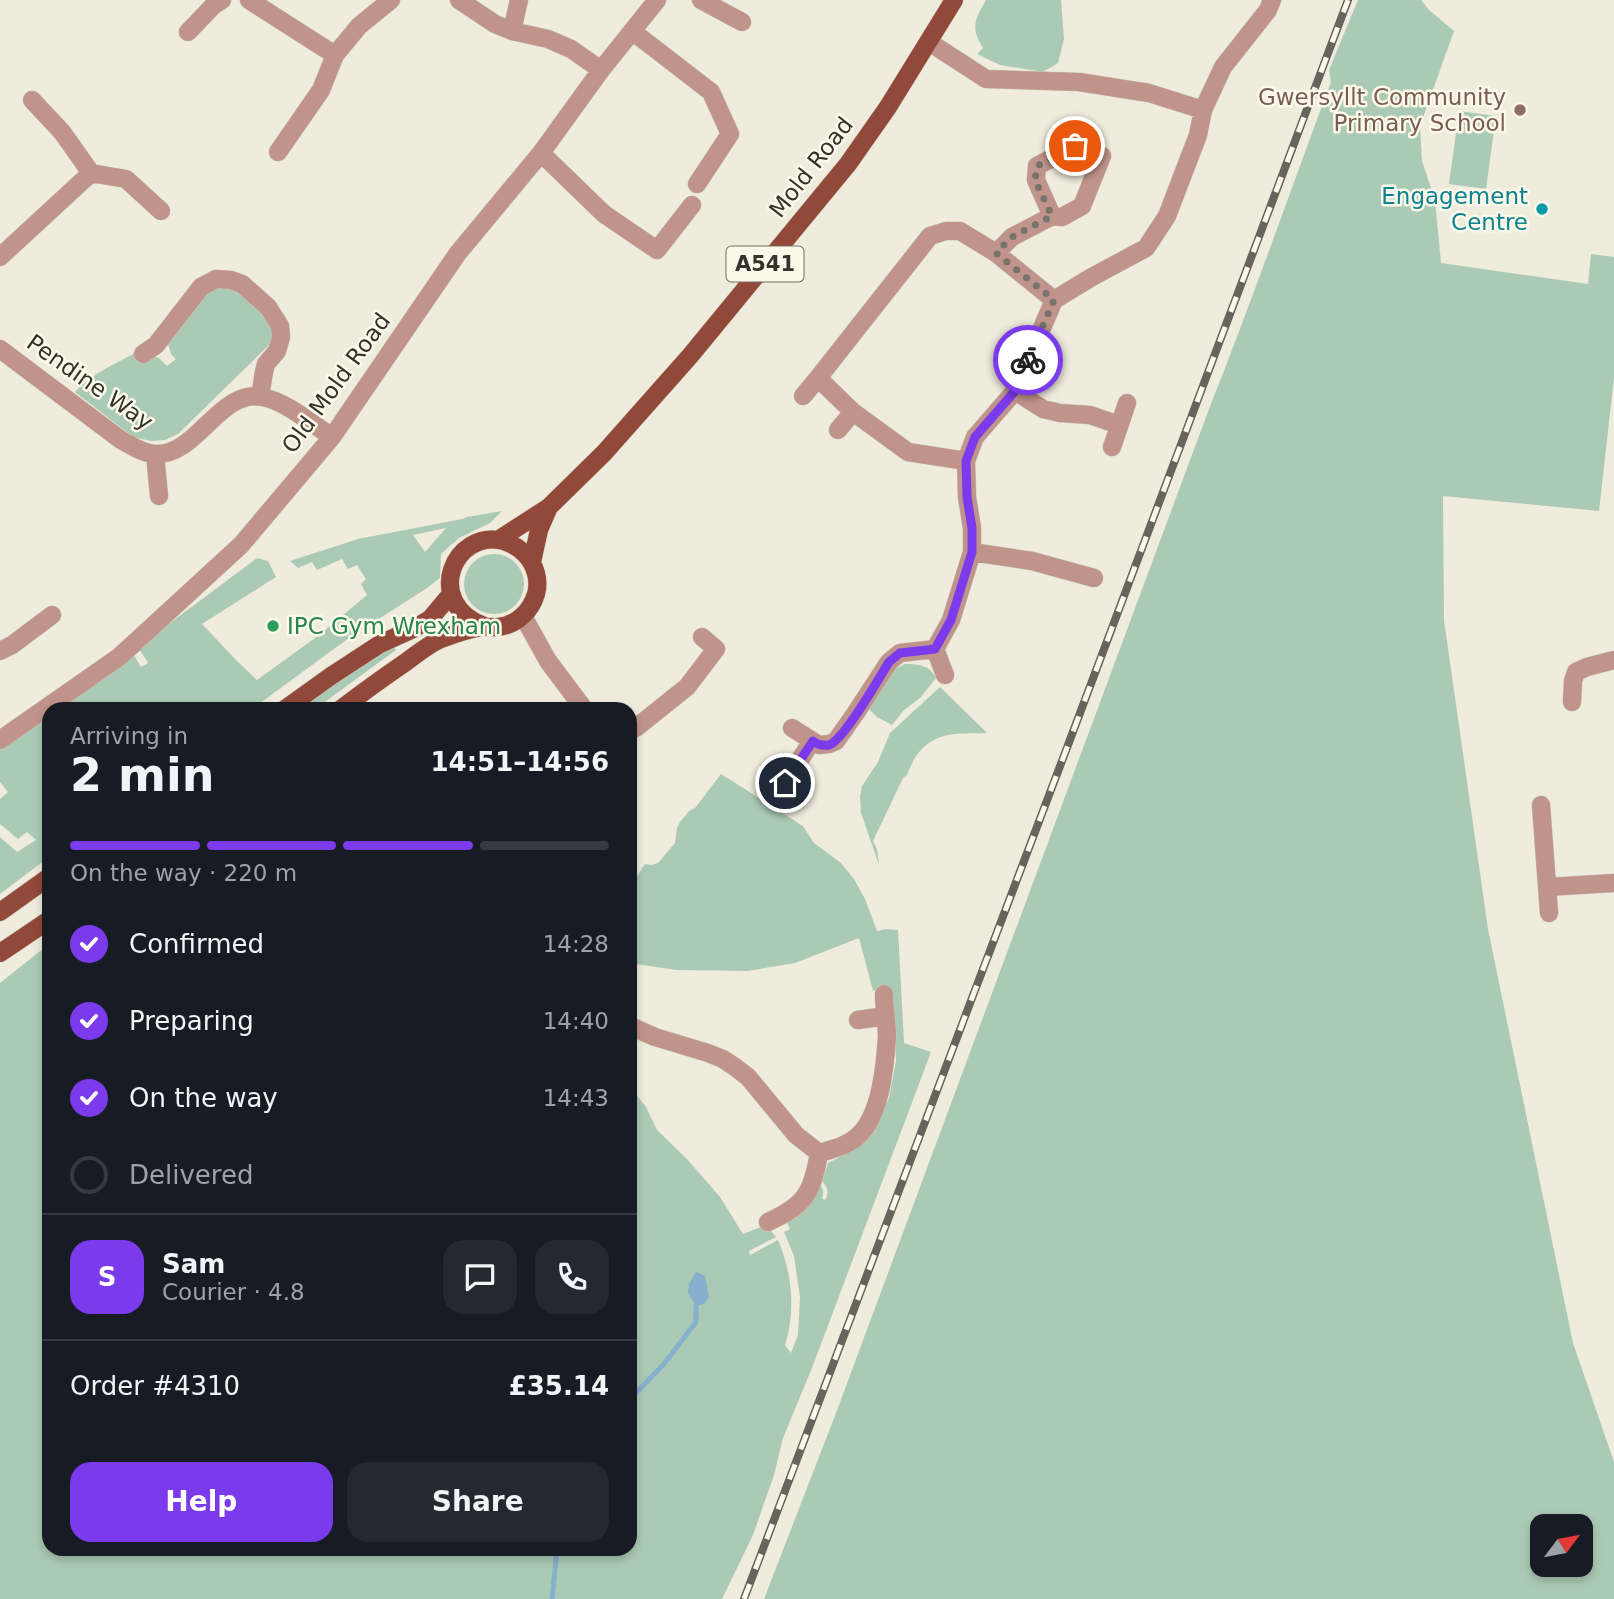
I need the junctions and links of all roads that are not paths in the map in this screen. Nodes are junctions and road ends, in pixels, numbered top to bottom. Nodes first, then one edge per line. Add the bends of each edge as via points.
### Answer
1 (222, 0) edge
2 (249, 0) edge
3 (391, 0) edge
4 (459, 0) edge
5 (519, 0) edge
6 (657, 0) edge
7 (701, 0) edge
8 (954, 0) edge
9 (1272, 0) edge
10 (742, 22) dead end
11 (512, 31) junction
12 (632, 31) junction
13 (188, 32) dead end
14 (929, 42) junction
15 (335, 55) junction
16 (601, 70) junction
17 (32, 100) dead end
18 (1203, 110) junction
19 (278, 152) dead end
20 (541, 153) junction
21 (91, 173) junction
22 (697, 184) dead end
23 (692, 205) dead end
24 (161, 211) dead end
25 (1052, 216) dead end
26 (996, 253) junction
27 (0, 257) edge
28 (1054, 300) junction
29 (0, 349) edge
30 (142, 354) dead end
31 (818, 378) junction
32 (1015, 391) junction
33 (260, 396) junction
34 (803, 396) dead end
35 (1127, 404) dead end
36 (853, 412) junction
37 (1119, 425) junction
38 (838, 430) dead end
39 (332, 436) junction
40 (1112, 447) dead end
41 (155, 454) junction
42 (966, 461) junction
43 (159, 496) dead end
44 (549, 508) junction
45 (498, 540) junction
46 (972, 552) junction
47 (532, 562) junction
48 (1094, 578) dead end
49 (451, 594) junction
50 (523, 616) junction
51 (46, 625) dead end
52 (484, 626) junction
53 (702, 637) dead end
54 (935, 649) junction
55 (0, 651) edge
56 (1614, 660) edge
57 (945, 675) dead end
58 (54, 702) edge
59 (295, 702) edge
60 (351, 702) edge
61 (578, 702) edge
62 (1572, 702) dead end
63 (42, 711) edge
64 (637, 727) edge
65 (792, 729) dead end
66 (0, 740) edge
67 (813, 741) junction
68 (785, 783) dead end
69 (1541, 805) dead end
70 (42, 882) edge
71 (1614, 883) edge
72 (1547, 887) junction
73 (0, 912) edge
74 (1549, 913) dead end
75 (42, 925) edge
76 (0, 953) edge
77 (884, 994) dead end
78 (885, 1016) junction
79 (858, 1020) dead end
80 (637, 1029) edge
81 (819, 1153) junction
82 (768, 1223) dead end

1 - 13 street
2 - 15 street
3 - 15 street via 359,26
4 - 11 street
5 - 11 street
6 - 12 street, Old Mold Road
7 - 10 street
8 - 14 main road, Mold Road / A541
9 - 18 street via 1223,67
11 - 16 street via 571,49
12 - 16 street, Old Mold Road
12 - 22 street via 711,92 730,134
14 - 18 street via 986,79 1079,82 1149,93
14 - 44 main road, Mold Road / A541 via 848,164 690,356
15 - 19 street via 321,90
16 - 20 street, Old Mold Road
17 - 21 street
18 - 28 street via 1167,216 1146,248
20 - 23 street via 604,214 657,250
20 - 39 street, Old Mold Road via 458,253
21 - 24 street via 126,179
21 - 27 street
25 - 26 street via 1012,237
26 - 28 street
26 - 31 street via 960,231 930,236
28 - 32 street
29 - 41 street, Pendine Way via 121,440
30 - 33 street via 156,345 201,287 216,279 231,280 268,307 280,326 277,351 266,365
31 - 34 street
31 - 36 street
32 - 37 street via 1043,409 1090,415
32 - 42 street via 975,437
33 - 39 street via 276,400
33 - 41 street, Pendine Way via 241,398 185,443
35 - 37 street
36 - 38 street
36 - 42 street via 908,452
37 - 40 street
39 - 58 street, Old Mold Road via 241,545 119,657
41 - 43 street
42 - 46 street
44 - 45 main road, Mold Road / A541
44 - 47 main road, Mold Road / A541
45 - 47 main road via 511,543
45 - 49 main road via 471,546 460,555 453,566
46 - 48 street
46 - 54 street via 951,620
47 - 50 main road via 537,591
49 - 52 main road via 463,615
49 - 59 main road via 430,619 380,644
50 - 52 main road via 511,624
50 - 61 street
51 - 55 street
52 - 60 main road via 440,639
53 - 64 street via 716,649 687,687
54 - 57 street
54 - 67 street via 900,653 889,662 861,719 836,741 819,746
56 - 62 street via 1576,672
63 - 66 street, Old Mold Road
65 - 67 street
67 - 68 street via 791,761
69 - 72 street
70 - 73 main road
71 - 72 street
72 - 74 street
75 - 76 main road
77 - 78 street
78 - 79 street
78 - 81 street via 880,1092 869,1123 839,1148
80 - 81 street via 736,1067 796,1135
81 - 82 street via 809,1192 792,1210

